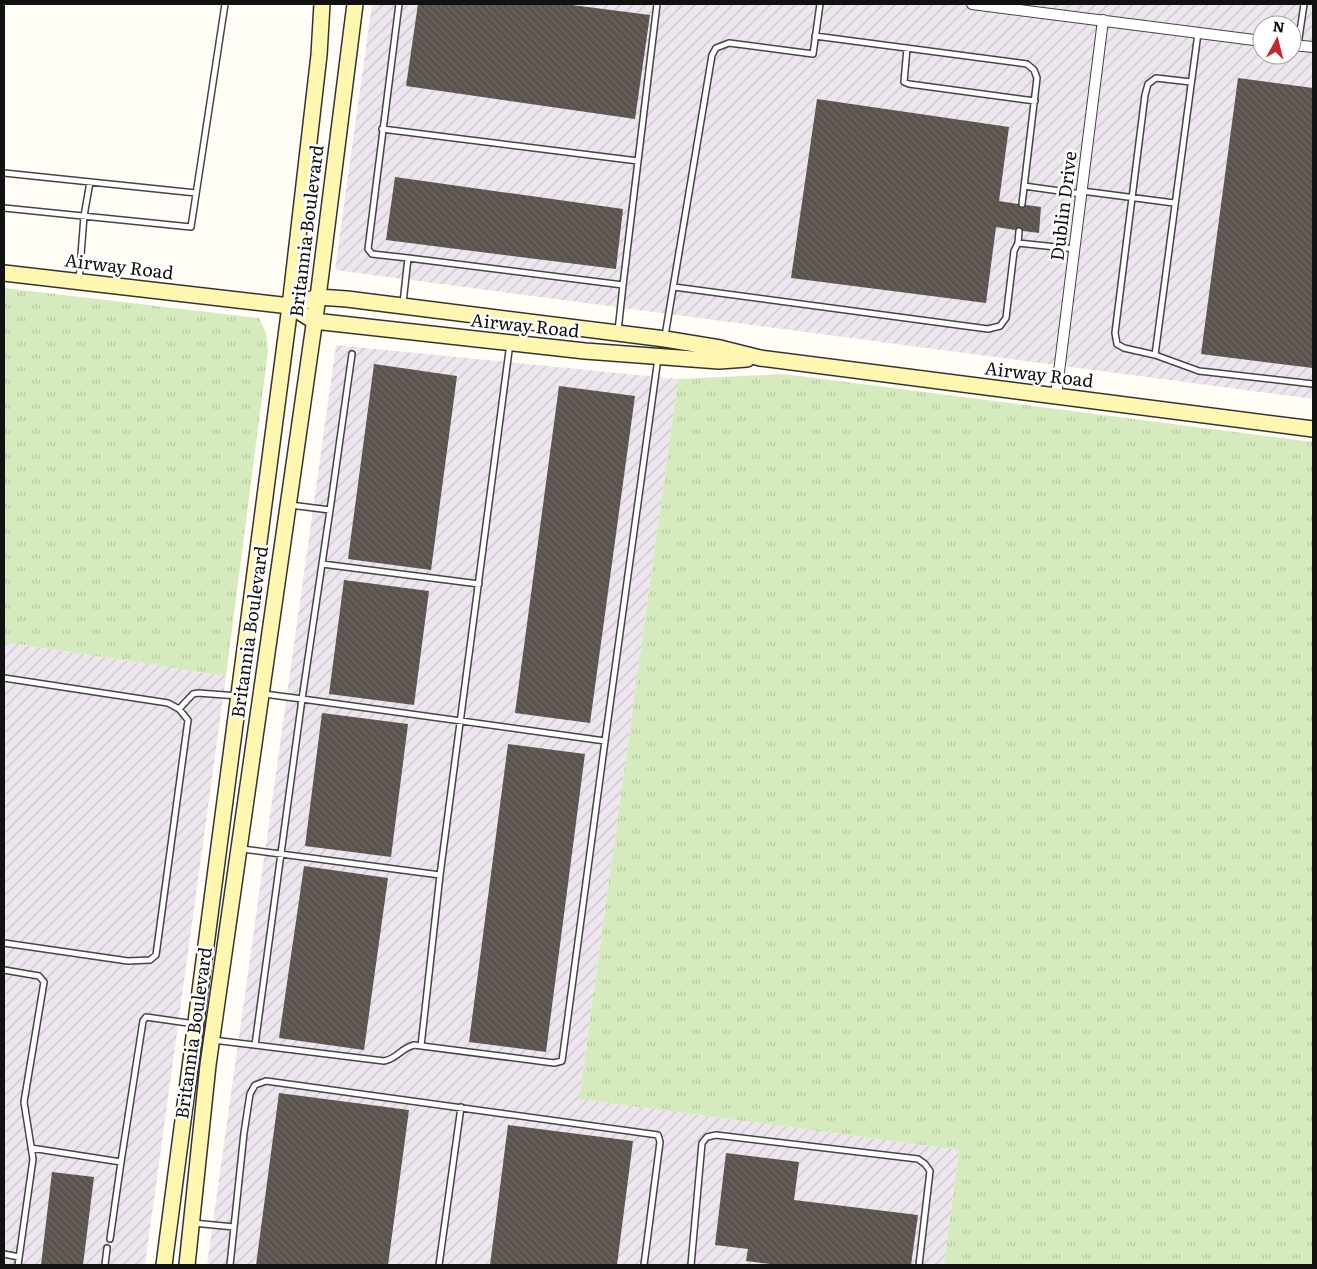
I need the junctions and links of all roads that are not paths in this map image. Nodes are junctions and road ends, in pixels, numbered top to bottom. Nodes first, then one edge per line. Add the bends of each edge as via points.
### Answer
1 (225, 4) edge
2 (322, 4) edge
3 (355, 4) edge
4 (399, 4) edge
5 (658, 4) edge
6 (820, 4) edge
7 (972, 4) edge
8 (1023, 7) edge
9 (1103, 20) junction
10 (1198, 32) junction
11 (815, 36) junction
12 (1252, 39) edge
13 (908, 48) junction
14 (1191, 82) junction
15 (1034, 101) junction
16 (382, 129) junction
17 (638, 161) junction
18 (4, 173) edge
19 (90, 182) junction
20 (1024, 186) junction
21 (196, 193) junction
22 (1082, 193) junction
23 (1132, 197) junction
24 (1174, 202) junction
25 (1022, 204) dead end
26 (4, 208) edge
27 (84, 216) junction
28 (1019, 231) dead end
29 (1018, 243) junction
30 (1075, 249) junction
31 (408, 258) junction
32 (4, 272) edge
33 (79, 281) junction
34 (623, 284) junction
35 (674, 287) junction
36 (318, 297) junction
37 (290, 306) junction
38 (403, 306) junction
39 (314, 321) junction
40 (618, 333) junction
41 (665, 339) junction
42 (510, 343) junction
43 (352, 354) dead end
44 (1155, 355) junction
45 (658, 358) junction
46 (760, 358) junction
47 (1313, 384) edge
48 (1056, 396) junction
49 (1313, 429) edge
50 (287, 505) junction
51 (330, 510) junction
52 (322, 564) junction
53 (479, 584) junction
54 (4, 678) edge
55 (260, 694) junction
56 (238, 696) junction
57 (302, 699) junction
58 (179, 709) junction
59 (461, 721) junction
60 (604, 741) junction
61 (238, 848) junction
62 (282, 854) junction
63 (440, 875) junction
64 (4, 943) edge
65 (4, 970) edge
66 (195, 1024) junction
67 (212, 1040) junction
68 (255, 1045) junction
69 (421, 1046) junction
70 (460, 1107) junction
71 (31, 1148) junction
72 (120, 1162) junction
73 (192, 1223) junction
74 (234, 1227) junction
75 (110, 1239) dead end
76 (107, 1248) dead end
77 (4, 1254) edge
78 (19, 1256) junction
79 (18, 1265) edge
80 (105, 1265) edge
81 (164, 1265) edge
82 (187, 1265) edge
83 (230, 1265) edge
84 (438, 1265) edge
85 (644, 1265) edge
86 (691, 1265) edge
87 (919, 1265) edge

1 - 21 lane
2 - 37 main road, Britannia Boulevard
3 - 36 main road, Britannia Boulevard
4 - 16 lane
5 - 17 lane
6 - 11 lane
7 - 8 street
8 - 9 street
9 - 10 street
9 - 22 street, Dublin Drive
10 - 12 street
10 - 14 lane
11 - 13 lane
11 - 35 lane via 813,54 729,43 716,48 712,55
13 - 15 lane via 1027,64 1037,78
13 - 15 lane via 904,82
14 - 23 lane via 1156,78 1148,84
14 - 24 lane
15 - 20 lane
16 - 17 lane
16 - 31 lane via 368,249 372,254
17 - 34 lane
18 - 19 lane
19 - 21 lane
19 - 27 lane
20 - 22 lane
20 - 25 lane
21 - 27 lane via 191,227
22 - 23 lane
22 - 30 street, Dublin Drive
23 - 24 lane
23 - 44 lane via 1115,333 1117,344 1124,348
24 - 44 lane
26 - 27 lane
27 - 33 lane
28 - 29 lane
29 - 30 lane
29 - 35 lane via 1014,251 1006,318 1000,326 988,329
30 - 48 street, Dublin Drive
31 - 34 lane
31 - 38 lane
32 - 33 main road, Airway Road
33 - 37 main road, Airway Road
34 - 40 lane
35 - 41 lane
36 - 37 main road, Airway Road
36 - 38 main road, Airway Road
36 - 39 main road, Britannia Boulevard
37 - 39 main road, Airway Road
37 - 56 main road, Britannia Boulevard
38 - 40 main road, Airway Road
39 - 42 main road, Airway Road
39 - 50 main road, Britannia Boulevard
40 - 41 main road, Airway Road
41 - 46 main road, Airway Road
42 - 45 main road, Airway Road
42 - 53 lane
43 - 51 lane
44 - 47 lane via 1199,370
45 - 46 main road, Airway Road via 719,361
45 - 60 lane
46 - 48 main road, Airway Road
48 - 49 main road, Airway Road
50 - 51 lane
50 - 55 main road, Britannia Boulevard
51 - 52 lane
52 - 53 lane
52 - 57 lane
53 - 59 lane
54 - 58 lane via 168,704
55 - 57 lane
55 - 61 main road, Britannia Boulevard
56 - 58 lane via 193,694
56 - 66 main road, Britannia Boulevard
57 - 59 lane
57 - 62 lane
58 - 64 lane via 188,720 156,955 150,960 128,961
59 - 60 lane
59 - 63 lane
60 - 69 lane via 562,1061 554,1063
61 - 62 lane
61 - 67 main road, Britannia Boulevard
62 - 63 lane
62 - 68 lane
63 - 69 lane
65 - 71 lane via 39,976 44,982 24,1102
66 - 72 lane via 146,1017 143,1021
66 - 81 main road, Britannia Boulevard
67 - 68 lane
67 - 73 main road, Britannia Boulevard
68 - 69 lane via 384,1061 394,1060 407,1047
70 - 74 lane via 266,1081 255,1085 250,1094 244,1133
70 - 84 lane
70 - 85 lane via 658,1135 660,1142
71 - 72 lane
71 - 78 lane via 33,1159
72 - 75 lane
73 - 74 lane
73 - 82 main road, Britannia Boulevard
74 - 83 lane
76 - 80 lane
77 - 78 lane
78 - 79 lane
86 - 87 lane via 702,1143 707,1137 716,1135 918,1159 930,1171

